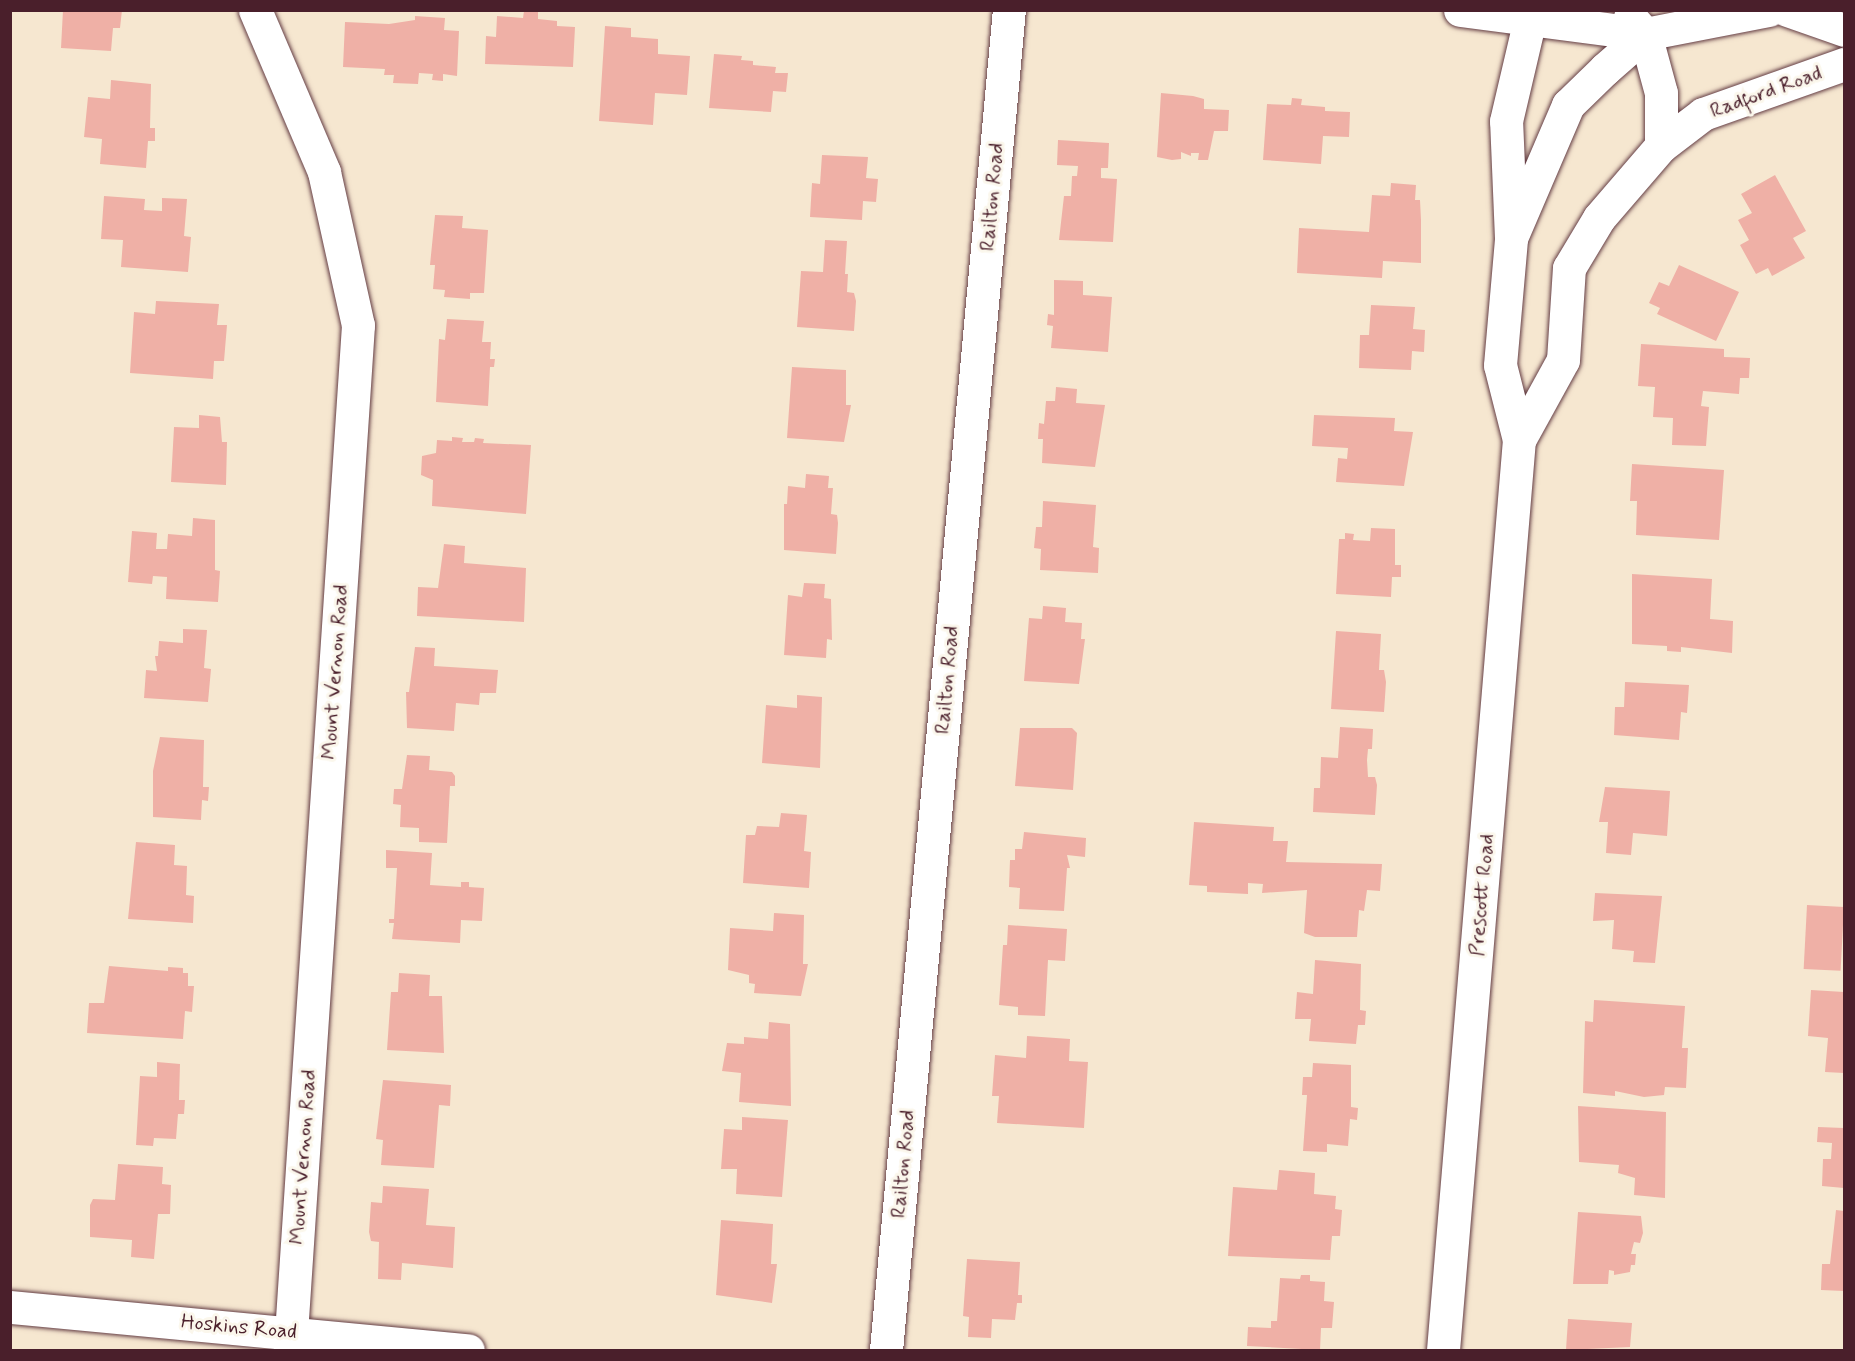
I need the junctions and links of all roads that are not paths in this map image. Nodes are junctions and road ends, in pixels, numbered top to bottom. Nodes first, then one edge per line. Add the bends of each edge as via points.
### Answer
1 (255, 10) edge
2 (1009, 10) edge
3 (1460, 10) edge
4 (1769, 10) edge
5 (1787, 10) edge
6 (1530, 14) edge
7 (1635, 22) edge
8 (1845, 30) edge
9 (1845, 64) edge
10 (1661, 146) junction
11 (1511, 238) junction
12 (1519, 440) junction
13 (10, 1307) edge
14 (291, 1341) edge
15 (468, 1350) edge
16 (886, 1350) edge
17 (1443, 1350) edge

1 - 14 street, Mount Vernon Road via 324,172 358,325
2 - 16 street, Railton Road
3 - 6 street
4 - 7 street
5 - 8 street
6 - 7 street
6 - 11 street, Prescott Road via 1506,121
7 - 10 street via 1661,93
7 - 11 street, Prescott Road via 1568,105
9 - 10 street, Radford Road via 1704,114
10 - 12 street, Prescott Road via 1599,218 1569,268 1563,360
11 - 12 street, Prescott Road via 1500,365
12 - 17 street, Prescott Road
13 - 14 street, Hoskins Road
14 - 15 street, Hoskins Road

